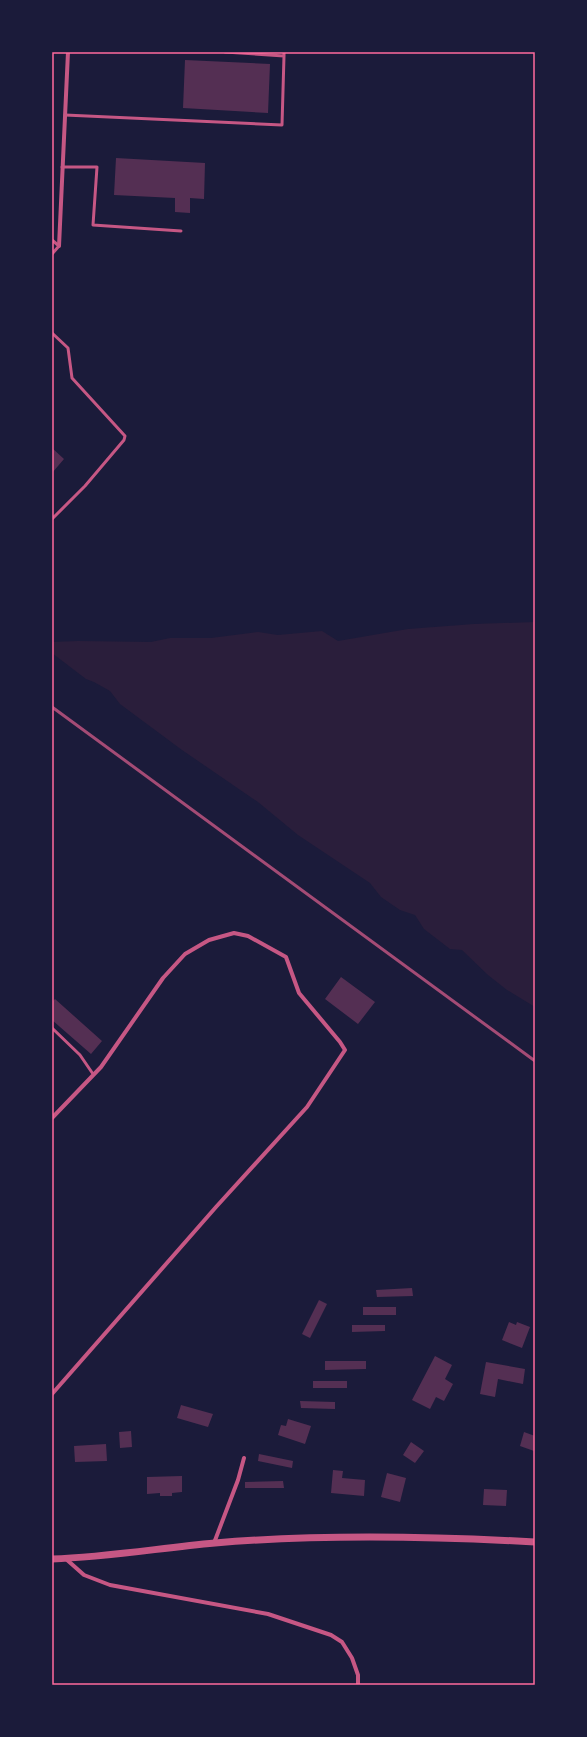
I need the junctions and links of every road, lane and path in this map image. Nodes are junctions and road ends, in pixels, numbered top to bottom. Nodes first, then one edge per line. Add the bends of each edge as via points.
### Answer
1 (68, 52) edge
2 (225, 52) edge
3 (284, 54) edge
4 (65, 115) junction
5 (62, 167) junction
6 (180, 231) dead end
7 (52, 240) edge
8 (59, 246) junction
9 (52, 254) edge
10 (52, 333) edge
11 (52, 519) edge
12 (52, 1028) edge
13 (93, 1074) junction
14 (52, 1118) edge
15 (52, 1394) edge
16 (244, 1458) dead end
17 (535, 1542) edge
18 (214, 1544) junction
19 (52, 1559) edge
20 (66, 1559) junction
21 (358, 1685) edge

1 - 4 street
2 - 3 lane
3 - 4 lane via 282,125
4 - 5 street
5 - 6 lane via 97,167 93,225
5 - 8 street
7 - 8 lane
8 - 9 lane
10 - 11 lane via 68,348 72,378 125,436 85,486
12 - 13 lane via 80,1055
13 - 14 street
13 - 15 street via 101,1067 164,978 185,954 209,940 234,933 248,936 286,957 299,993 345,1050 307,1107
16 - 18 street
17 - 18 street via 345,1537
18 - 20 street
19 - 20 street
20 - 21 street via 84,1575 110,1585 268,1614 331,1635 342,1642 352,1658 358,1675

